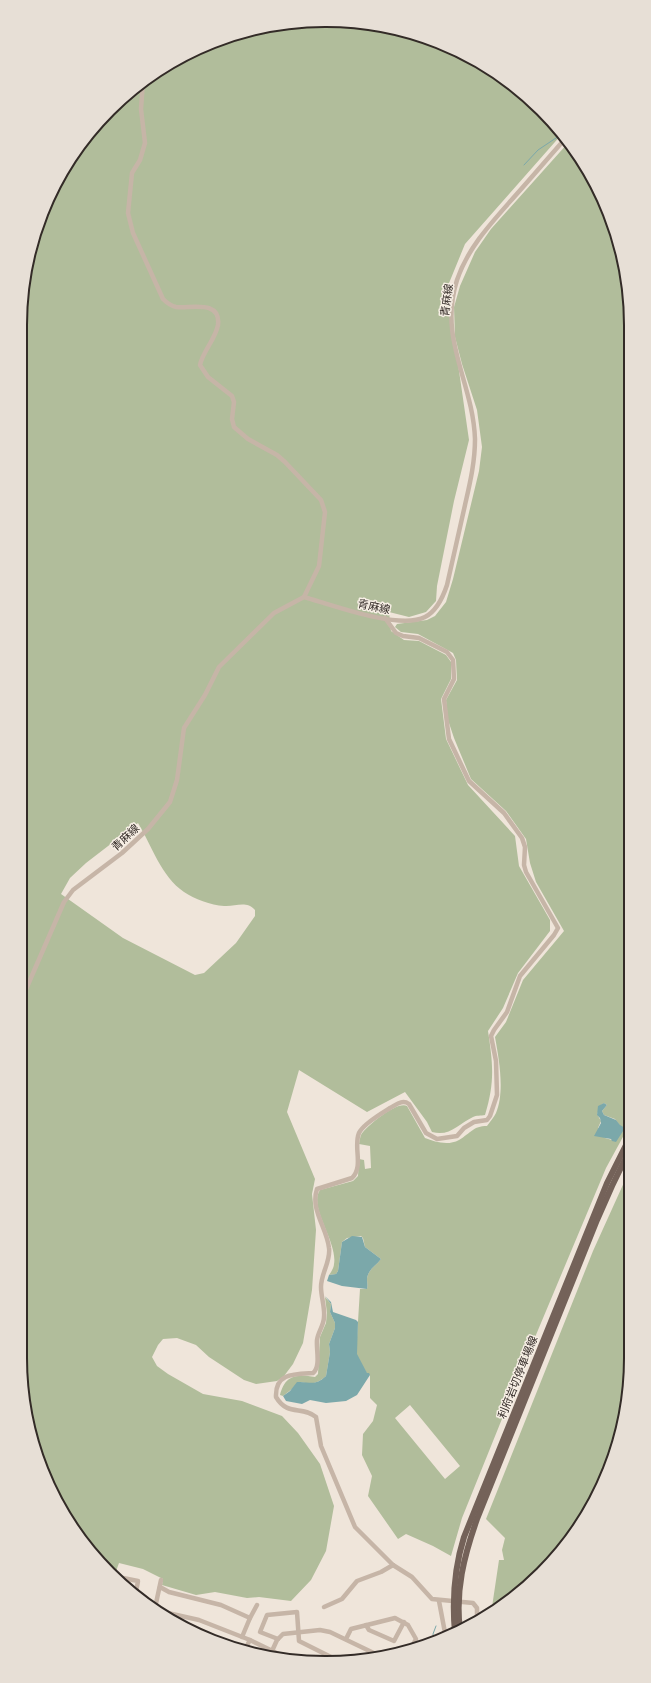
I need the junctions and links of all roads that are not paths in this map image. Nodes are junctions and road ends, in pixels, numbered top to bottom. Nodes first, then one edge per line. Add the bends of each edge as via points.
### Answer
1 (143, 90) edge
2 (561, 143) edge
3 (304, 597) junction
4 (385, 618) junction
5 (27, 988) edge
6 (624, 1148) edge
7 (624, 1161) edge
8 (393, 1565) junction
9 (125, 1578) edge
10 (161, 1580) dead end
11 (160, 1587) junction
12 (137, 1588) edge
13 (439, 1601) junction
14 (456, 1601) junction
15 (156, 1603) edge
16 (257, 1605) dead end
17 (324, 1606) dead end
18 (173, 1614) edge
19 (476, 1615) edge
20 (250, 1618) junction
21 (404, 1622) junction
22 (459, 1624) edge
23 (366, 1625) junction
24 (454, 1627) edge
25 (445, 1631) edge
26 (298, 1632) junction
27 (242, 1637) junction
28 (346, 1639) junction
29 (250, 1640) junction
30 (278, 1640) junction
31 (414, 1642) edge
32 (247, 1646) edge
33 (272, 1651) joint
34 (372, 1652) edge
35 (329, 1656) edge

1 - 3 street via 141,109 144,143 140,160 132,173 128,213 133,233 163,299 176,307 204,307 216,315 218,326 200,365 208,377 232,396 234,427 248,439 281,458 321,500 324,512 319,566
2 - 4 street, 青麻線 via 470,251 457,280 451,319 452,335 474,425 475,454 470,483 447,584 439,604 425,617 405,621
3 - 4 street, 青麻線
3 - 5 street, 青麻線 via 274,613 219,667 184,728 170,802 148,829 122,853 71,892 64,902
4 - 8 street via 396,633 419,638 447,652 453,660 454,679 444,699 449,739 469,781 504,814 522,838 526,872 558,928 520,976 507,1012 491,1036 496,1061 497,1095 487,1120 474,1122 456,1136 437,1139 426,1133 409,1104 401,1102 376,1116 359,1132 358,1164 352,1178 316,1190 317,1211 329,1247 321,1286 325,1315 317,1339 316,1366 313,1372 283,1378 276,1387 276,1397 284,1407 307,1412 316,1417 320,1446 355,1527
6 - 14 main road, 利府岩切停車場線 via 606,1183 473,1512 455,1570
7 - 14 main road, 利府岩切停車場線 via 597,1220 480,1513 464,1564
8 - 13 street via 412,1577 432,1599
8 - 17 street via 357,1581 342,1599
9 - 12 street via 138,1581
10 - 11 street
11 - 15 street
11 - 20 street via 169,1592 221,1604
13 - 14 street
13 - 25 street
14 - 19 street via 473,1603 477,1608
14 - 22 main road, 利府岩切停車場線
14 - 24 main road, 利府岩切停車場線
16 - 20 street
18 - 27 street via 199,1620
20 - 27 street
21 - 23 street via 396,1618
21 - 23 street via 394,1641 369,1630
21 - 31 street via 416,1638
23 - 28 street via 351,1629
26 - 28 street via 320,1630
26 - 30 street via 283,1634
26 - 30 street via 297,1612 267,1615 260,1632
26 - 35 street via 299,1641
27 - 29 street
28 - 34 street
29 - 32 street
29 - 33 street
30 - 33 street

